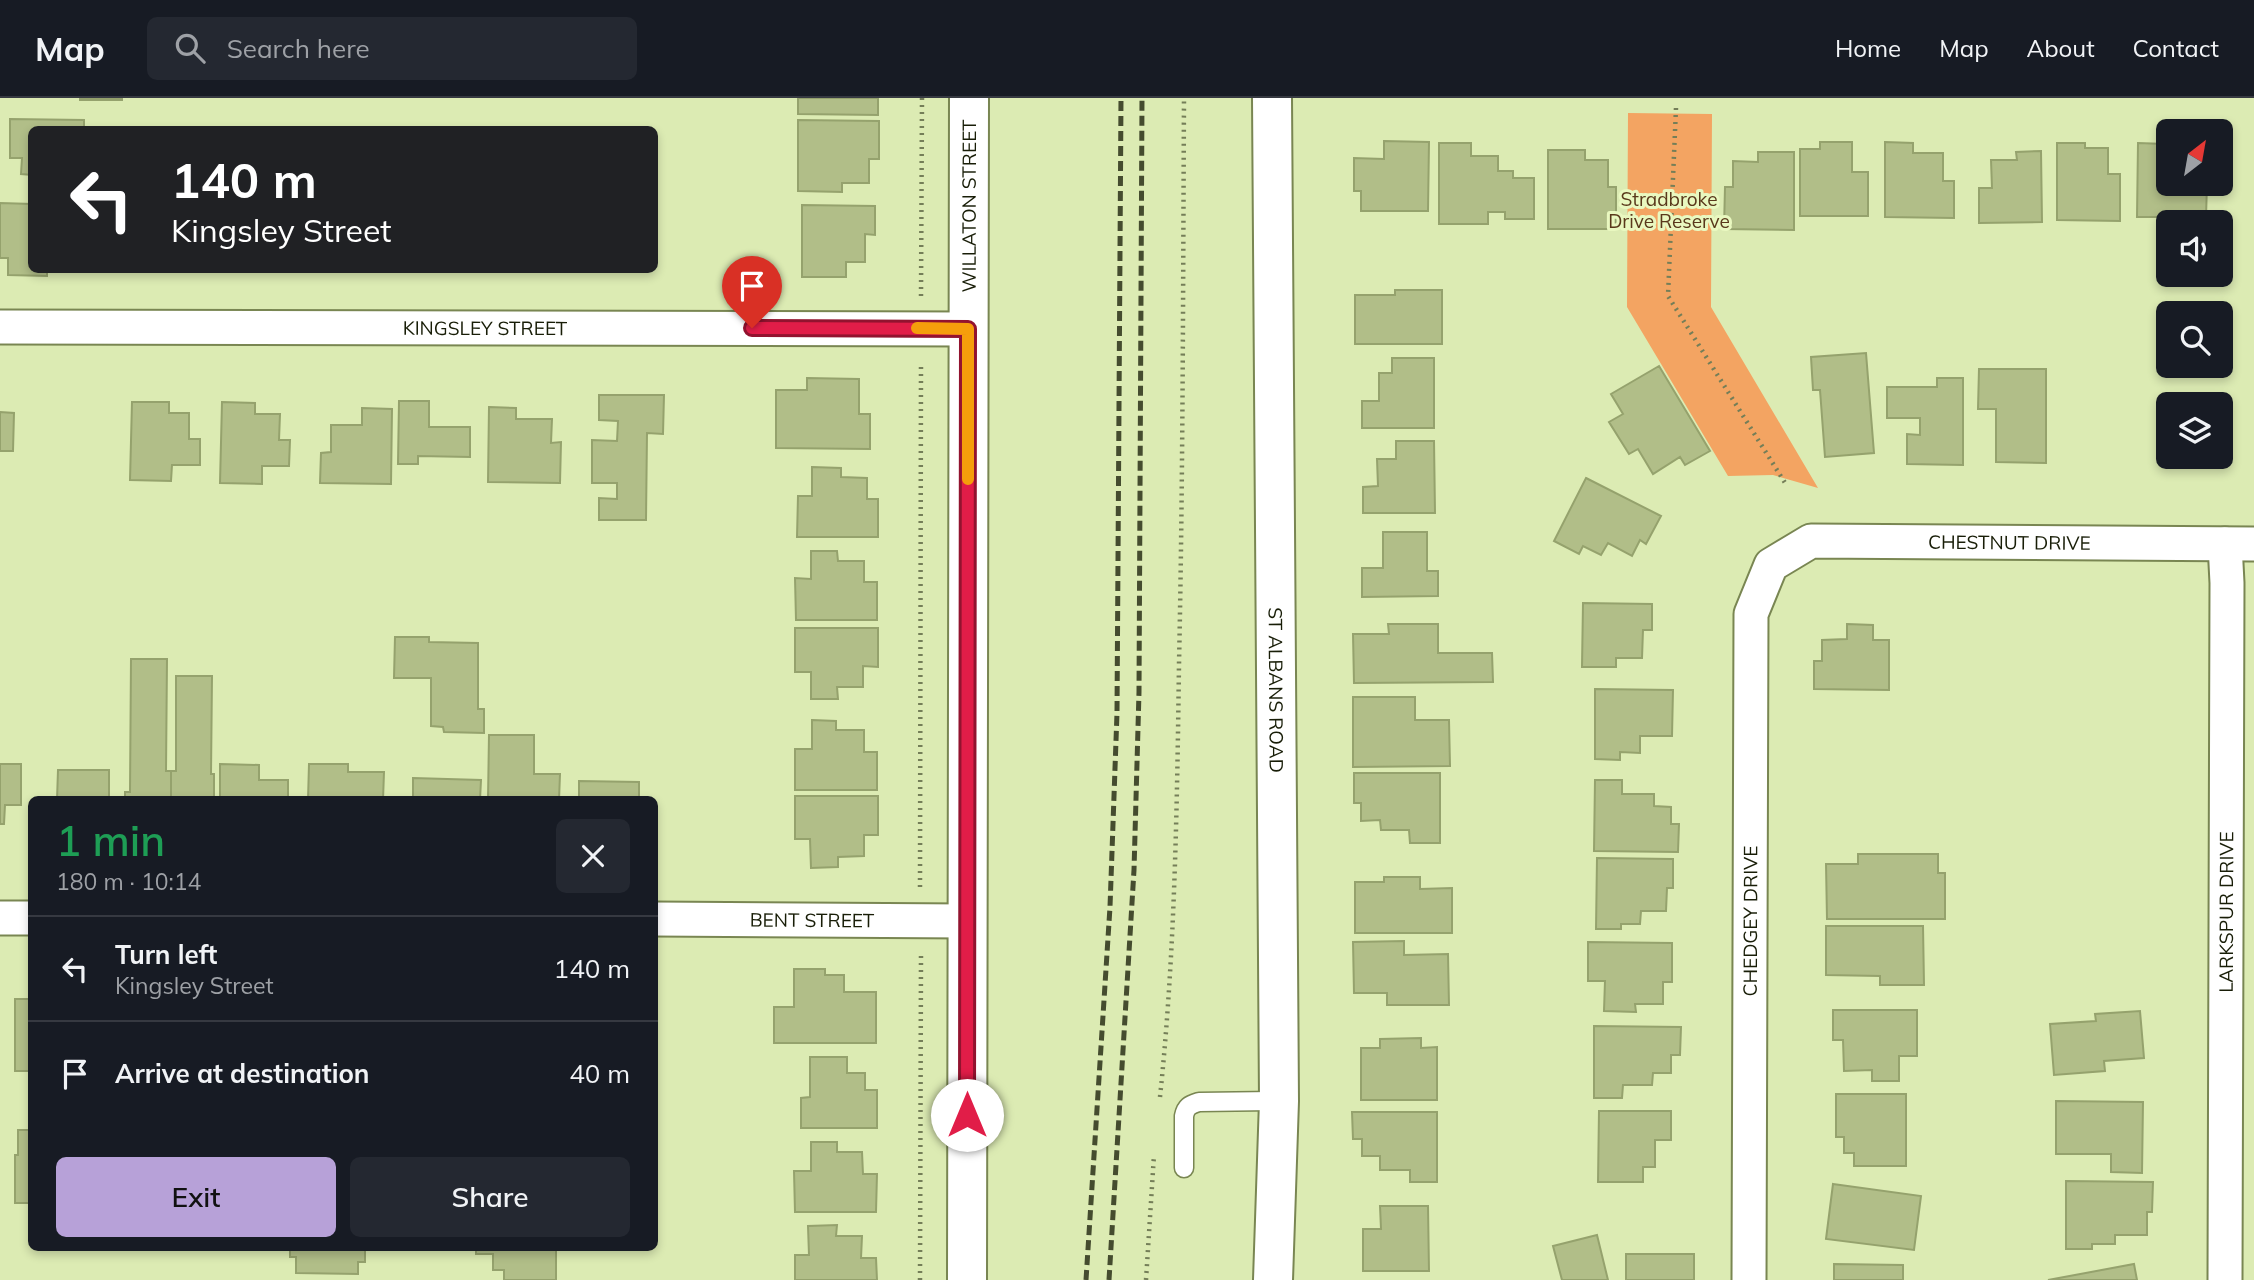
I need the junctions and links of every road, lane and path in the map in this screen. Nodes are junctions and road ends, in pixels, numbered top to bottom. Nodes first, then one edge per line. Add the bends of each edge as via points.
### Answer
1 (922, 98) edge
2 (969, 98) edge
3 (1184, 98) edge
4 (1272, 98) edge
5 (1676, 108) dead end
6 (0, 327) edge
7 (919, 328) junction
8 (968, 329) junction
9 (1787, 486) dead end
10 (2240, 544) edge
11 (1771, 565) joint
12 (0, 918) edge
13 (28, 918) edge
14 (658, 919) edge
15 (922, 920) junction
16 (967, 922) junction
17 (2240, 1017) edge
18 (1159, 1100) dead end
19 (1279, 1101) junction
20 (1154, 1150) dead end
21 (1184, 1168) dead end
22 (920, 1280) edge
23 (967, 1280) edge
24 (1146, 1280) edge
25 (1273, 1280) edge
26 (1749, 1280) edge
27 (2225, 1280) edge

1 - 7 path
2 - 8 street, WILLATON STREET
3 - 18 path via 1178,747 1166,1037
4 - 19 street, ST ALBANS ROAD
5 - 9 path via 1668,296
6 - 7 street, KINGSLEY STREET
7 - 8 street, KINGSLEY STREET
7 - 15 path
8 - 16 street, WILLATON STREET
10 - 11 street, CHESTNUT DRIVE via 1811,541
10 - 17 street, LARKSPUR DRIVE via 2227,583
11 - 26 street, CHEDGEY DRIVE via 1751,614
12 - 13 street
14 - 15 street, BENT STREET
15 - 16 street, BENT STREET
15 - 22 path
16 - 23 street, WILLATON STREET
17 - 27 street, LARKSPUR DRIVE
19 - 21 lane via 1190,1105 1184,1116
19 - 25 street, ST ALBANS ROAD
20 - 24 path

